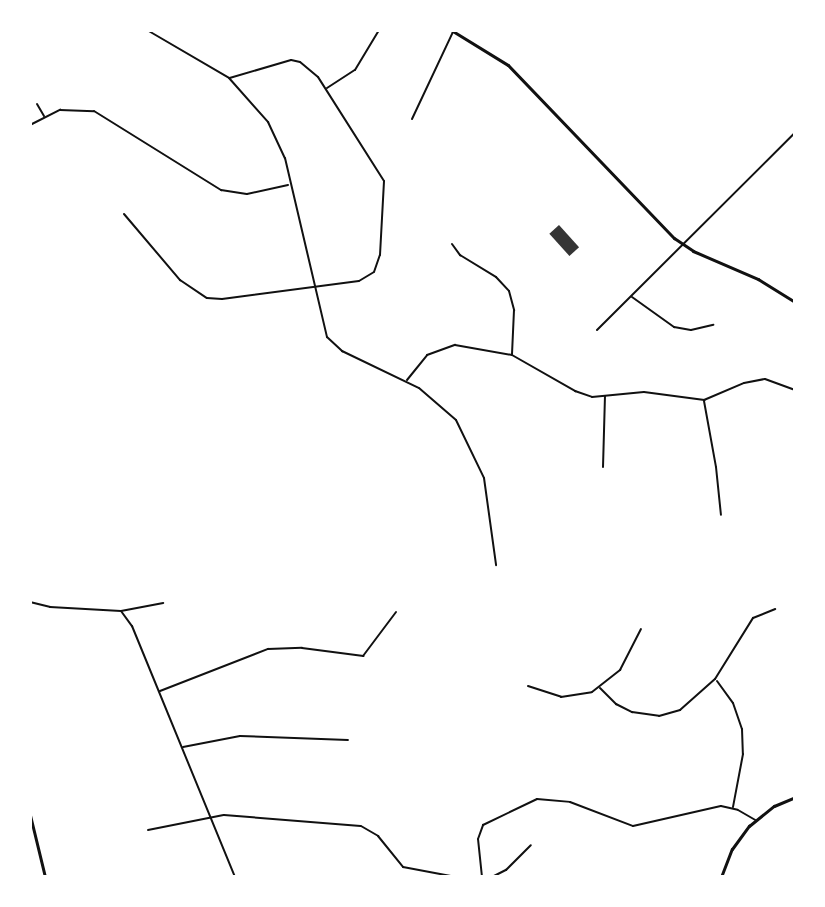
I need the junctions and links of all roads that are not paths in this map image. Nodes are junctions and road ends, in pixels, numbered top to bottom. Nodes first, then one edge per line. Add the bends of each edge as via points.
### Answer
1 (147, 30) edge
2 (379, 30) edge
3 (452, 30) edge
4 (229, 78) junction
5 (326, 89) junction
6 (37, 104) dead end
7 (44, 116) junction
8 (412, 119) dead end
9 (30, 125) edge
10 (795, 134) edge
11 (290, 184) junction
12 (124, 214) dead end
13 (452, 244) dead end
14 (682, 245) junction
15 (313, 287) junction
16 (631, 296) junction
17 (795, 302) edge
18 (713, 325) dead end
19 (597, 330) dead end
20 (512, 355) junction
21 (407, 381) junction
22 (795, 390) edge
23 (605, 396) junction
24 (704, 400) junction
25 (603, 467) dead end
26 (721, 515) dead end
27 (496, 565) dead end
28 (30, 602) edge
29 (163, 603) dead end
30 (775, 609) dead end
31 (121, 611) junction
32 (396, 612) dead end
33 (641, 629) dead end
34 (715, 679) junction
35 (528, 686) dead end
36 (600, 688) junction
37 (159, 692) junction
38 (348, 740) dead end
39 (182, 747) junction
40 (795, 797) edge
41 (733, 808) junction
42 (30, 815) edge
43 (210, 816) junction
44 (755, 820) junction
45 (148, 830) dead end
46 (531, 845) dead end
47 (45, 877) edge
48 (235, 877) edge
49 (456, 877) edge
50 (482, 877) edge
51 (492, 877) edge
52 (721, 877) edge

1 - 4 street
2 - 5 street via 355,70
3 - 8 street
3 - 14 street via 508,65
4 - 5 street via 291,60 307,66
4 - 11 street via 268,122
5 - 15 street via 382,175 385,208 374,272 359,281
6 - 7 street
7 - 9 street
7 - 11 street via 66,109 99,113 227,193
10 - 14 street
11 - 15 street
12 - 15 street via 180,280 200,295 222,299
13 - 20 street via 509,291 514,310
14 - 16 street
14 - 17 street
15 - 21 street via 332,342
16 - 18 street via 674,327
16 - 19 street
20 - 21 street via 448,346 427,355
20 - 23 street via 579,393
21 - 27 street via 447,410 471,447 488,490
22 - 24 street via 757,380
23 - 24 street via 644,392
23 - 25 street
24 - 26 street
28 - 31 street
29 - 31 street
30 - 34 street via 747,624
31 - 37 street
32 - 37 street via 363,656 268,649
33 - 36 street via 620,670
34 - 36 street via 687,707 659,716 624,709
34 - 41 street via 733,703 742,729
35 - 36 street via 569,697
37 - 39 street
38 - 39 street via 240,736
39 - 43 street
40 - 44 street
41 - 44 street
41 - 50 street via 715,806 633,826 562,800 528,801 481,829
42 - 47 street
43 - 45 street
43 - 48 street
43 - 49 street via 361,826 378,836 403,867
44 - 52 street via 732,849
46 - 51 street

